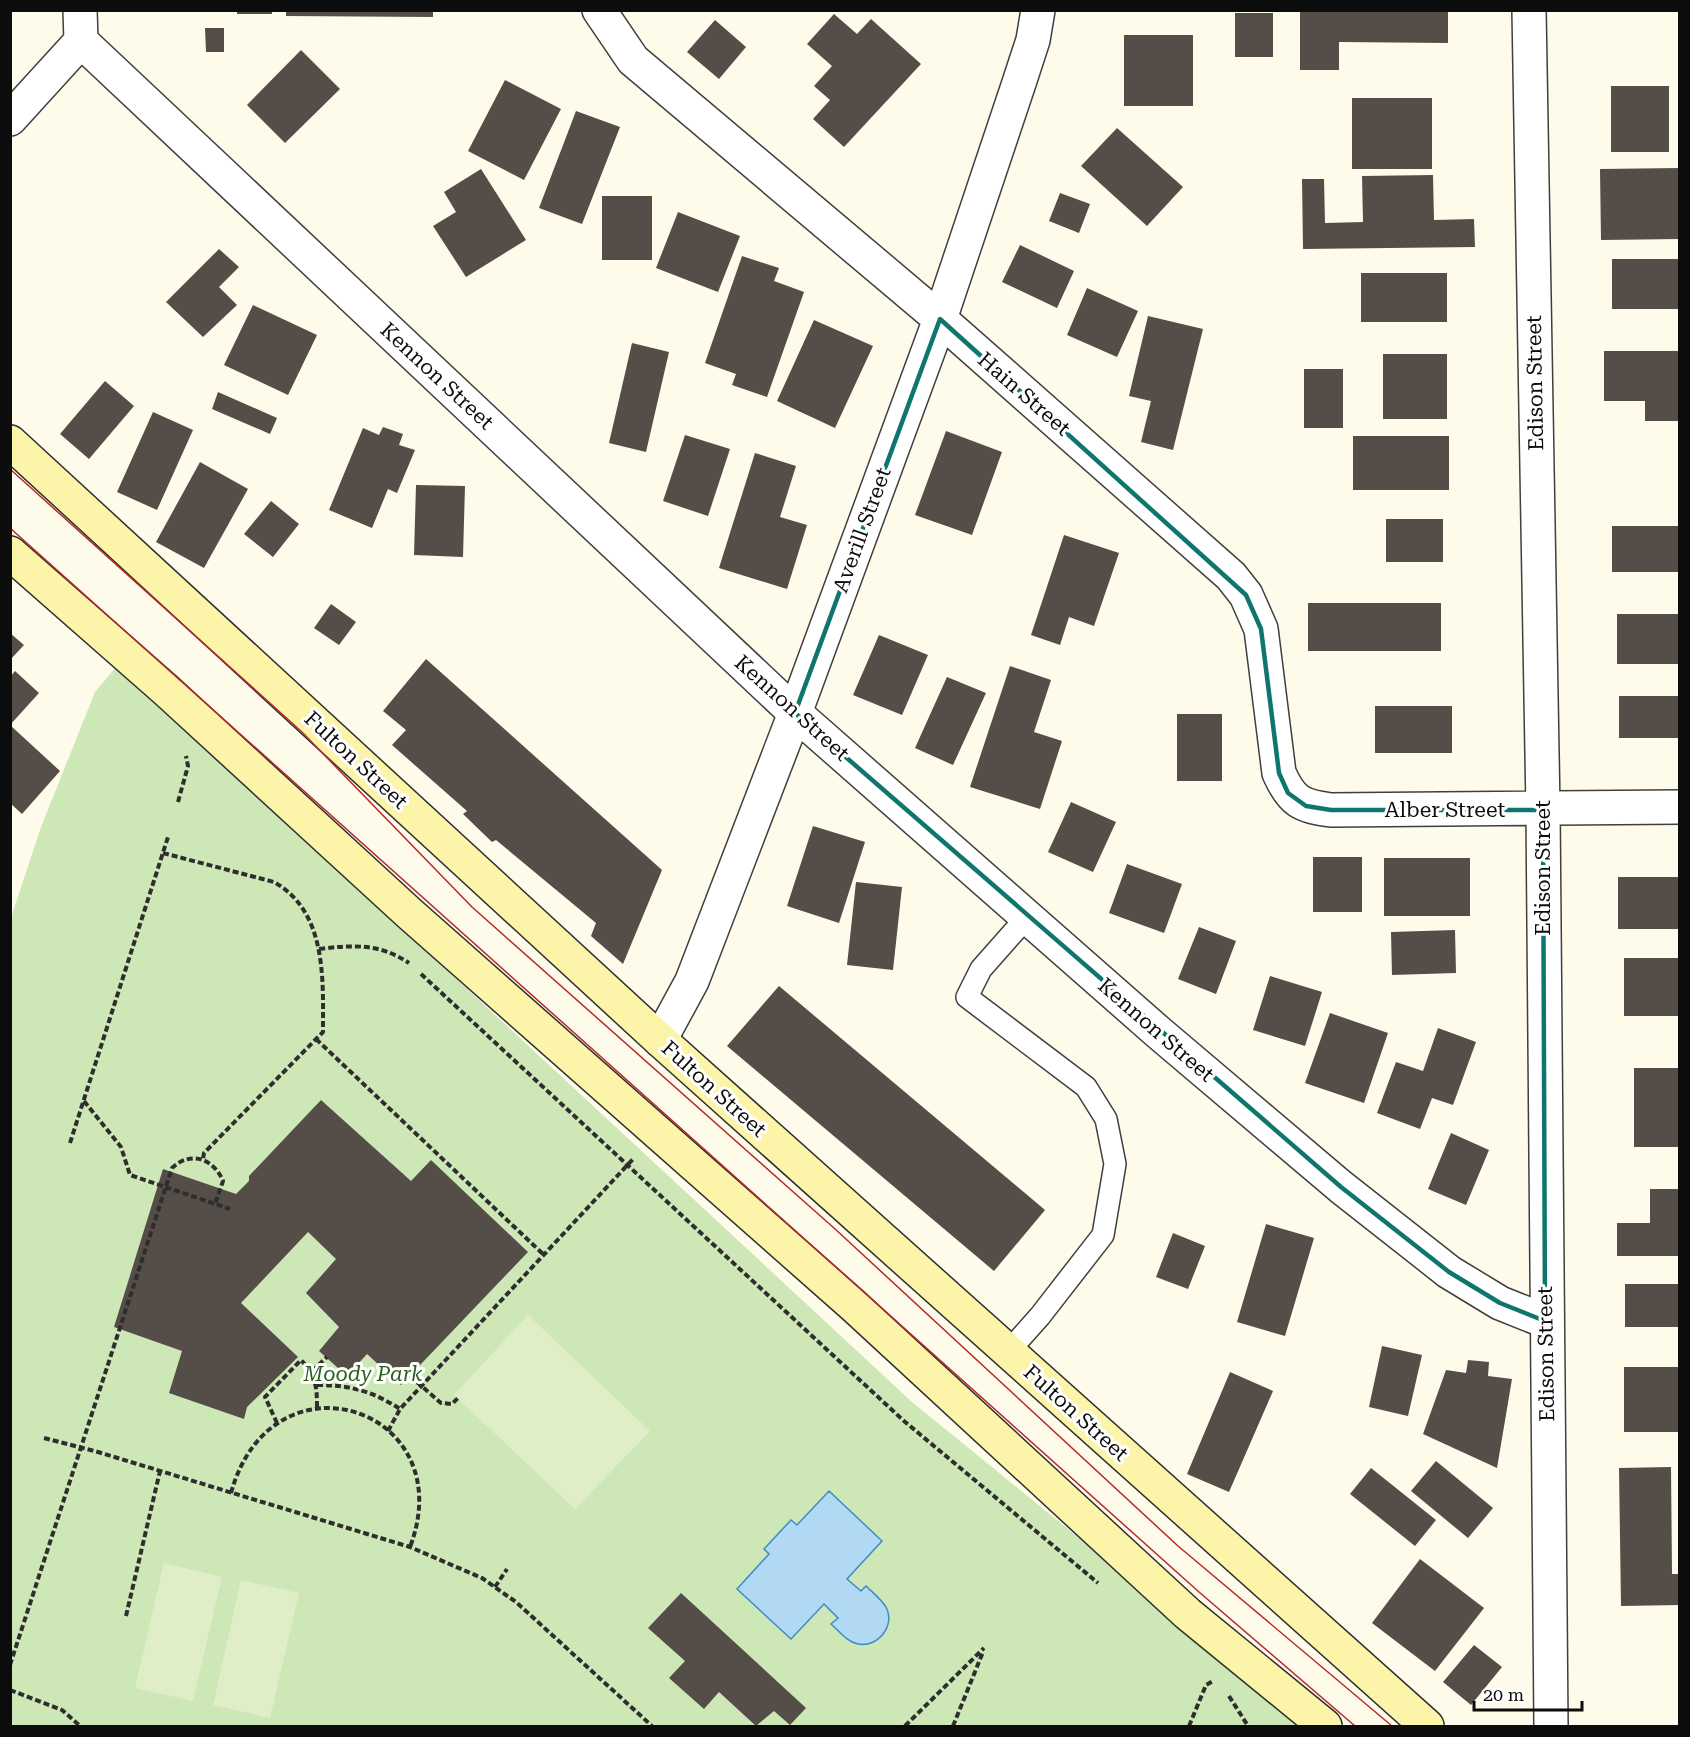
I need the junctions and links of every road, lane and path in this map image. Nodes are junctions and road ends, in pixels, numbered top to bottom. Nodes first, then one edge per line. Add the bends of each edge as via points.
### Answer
1 (599, 10) edge
2 (1038, 10) edge
3 (1529, 10) edge
4 (81, 26) edge
5 (10, 119) edge
6 (940, 319) junction
7 (10, 442) edge
8 (10, 553) edge
9 (795, 713) junction
10 (185, 753) dead end
11 (178, 802) dead end
12 (1680, 807) edge
13 (1354, 810) joint
14 (1543, 810) junction
15 (168, 837) dead end
16 (163, 853) junction
17 (1027, 917) junction
18 (319, 949) junction
19 (316, 1039) junction
20 (660, 1040) junction
21 (83, 1101) junction
22 (70, 1143) dead end
23 (640, 1151) dead end
24 (203, 1159) junction
25 (626, 1166) junction
26 (166, 1188) junction
27 (215, 1204) junction
28 (230, 1209) dead end
29 (544, 1256) junction
30 (1545, 1321) junction
31 (1008, 1352) junction
32 (327, 1357) dead end
33 (312, 1371) junction
34 (410, 1376) dead end
35 (317, 1385) junction
36 (421, 1386) junction
37 (458, 1398) dead end
38 (318, 1408) junction
39 (400, 1408) junction
40 (277, 1423) junction
41 (388, 1431) junction
42 (44, 1438) dead end
43 (80, 1449) junction
44 (160, 1471) junction
45 (231, 1493) junction
46 (410, 1547) junction
47 (507, 1569) dead end
48 (1102, 1586) dead end
49 (495, 1587) junction
50 (126, 1616) dead end
51 (10, 1665) edge
52 (1217, 1678) dead end
53 (10, 1690) edge
54 (80, 1726) edge
55 (652, 1726) edge
56 (905, 1726) edge
57 (953, 1726) edge
58 (1189, 1726) edge
59 (1325, 1726) edge
60 (1427, 1726) edge
61 (1551, 1726) edge

1 - 6 street, Hain Street via 633,60
2 - 6 street, Averill Street via 1023,70
3 - 14 street, Edison Street
4 - 5 street
4 - 9 street, Kennon Street
6 - 9 street, Averill Street
6 - 13 street, Hain Street via 1231,576 1246,595 1261,629 1279,773 1288,793 1306,806
7 - 20 main road, Fulton Street
8 - 59 main road via 854,1306 1188,1614
9 - 17 street, Kennon Street
9 - 20 street, Averill Street via 692,981
10 - 11 path via 188,766
12 - 14 street, Alber Street
13 - 14 street, Alber Street
14 - 30 street, Edison Street
15 - 16 path
16 - 18 path via 274,882 286,889 306,912
16 - 21 path
17 - 30 street, Kennon Street via 1158,1032 1449,1272 1500,1303
17 - 31 lane via 981,969 968,996 1086,1087 1106,1119 1114,1164 1103,1235
18 - 19 path via 323,1032
18 - 25 path via 362,945 385,949 408,962
19 - 24 path via 204,1153
19 - 29 path
20 - 31 main road, Fulton Street
21 - 22 path
21 - 26 path via 121,1147 130,1175
23 - 25 path
24 - 26 path via 184,1159 178,1163 172,1168
24 - 27 path via 216,1168 223,1181
25 - 29 path
25 - 48 path via 904,1421
26 - 27 path
26 - 43 path
27 - 28 path
29 - 36 path
30 - 61 street, Edison Street
31 - 60 main road, Fulton Street
32 - 33 path
33 - 35 path
33 - 40 path via 301,1360 265,1397
34 - 36 path
35 - 38 path
35 - 39 path via 361,1389
36 - 37 path via 447,1406
36 - 39 path
38 - 40 path
38 - 41 path via 359,1413
39 - 41 path
40 - 45 path via 254,1443
41 - 46 path via 408,1455 418,1476 421,1513
42 - 43 path
43 - 44 path
43 - 51 path
44 - 45 path
44 - 50 path
45 - 46 path
46 - 49 path
47 - 49 path
49 - 55 path
52 - 58 path via 1206,1685
53 - 54 path via 62,1710
56 - 57 path via 984,1648

